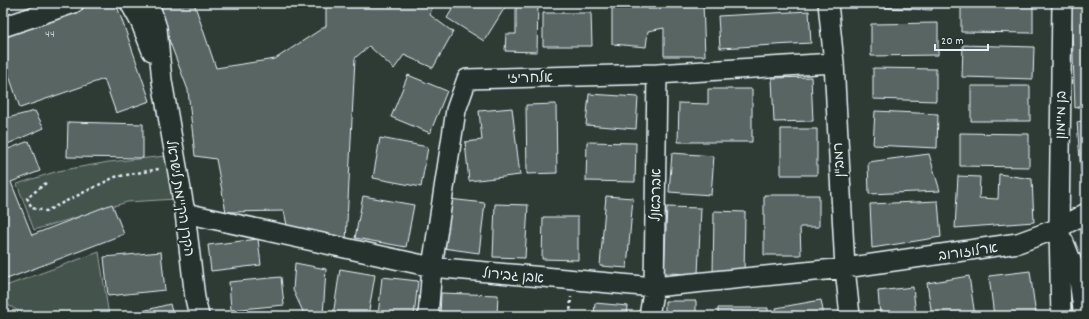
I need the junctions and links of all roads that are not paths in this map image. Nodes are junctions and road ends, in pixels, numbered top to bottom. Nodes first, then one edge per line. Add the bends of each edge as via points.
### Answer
1 (74, 3) edge
2 (130, 3) edge
3 (149, 3) edge
4 (828, 3) edge
5 (1062, 3) edge
6 (3, 27) edge
7 (834, 63) junction
8 (657, 74) junction
9 (162, 81) junction
10 (186, 213) junction
11 (1086, 213) edge
12 (1059, 228) junction
13 (432, 267) junction
14 (844, 268) junction
15 (654, 287) junction
16 (199, 316) edge
17 (428, 316) edge
18 (649, 316) edge
19 (850, 316) edge
20 (1061, 316) edge
21 (1084, 316) edge

1 - 6 street
2 - 9 street, הקרן הקיימת לישראל via 146,34
3 - 9 street, הקרן הקיימת לישראל via 157,28
4 - 7 street, רמב"ן
5 - 12 street, בן מיימון
7 - 8 street, אלחריזי
7 - 14 street, רמב"ן
8 - 13 street, אלחריזי via 467,79 456,110
8 - 15 street, אברבאנל
9 - 10 street, הקרן הקיימת לישראל
10 - 13 street, אבן גבירול
10 - 16 street, הקרן הקיימת לישראל
11 - 12 street, ארלוזורוב
12 - 14 street, ארלוזורוב via 1018,243
12 - 20 street, בן מיימון
12 - 21 street, בן מיימון via 1078,280
13 - 15 street, אבן גבירול
13 - 17 street, אלחריזי
14 - 15 street, אבן גבירול
14 - 19 street, רמב"ן
15 - 18 street, אברבאנל

